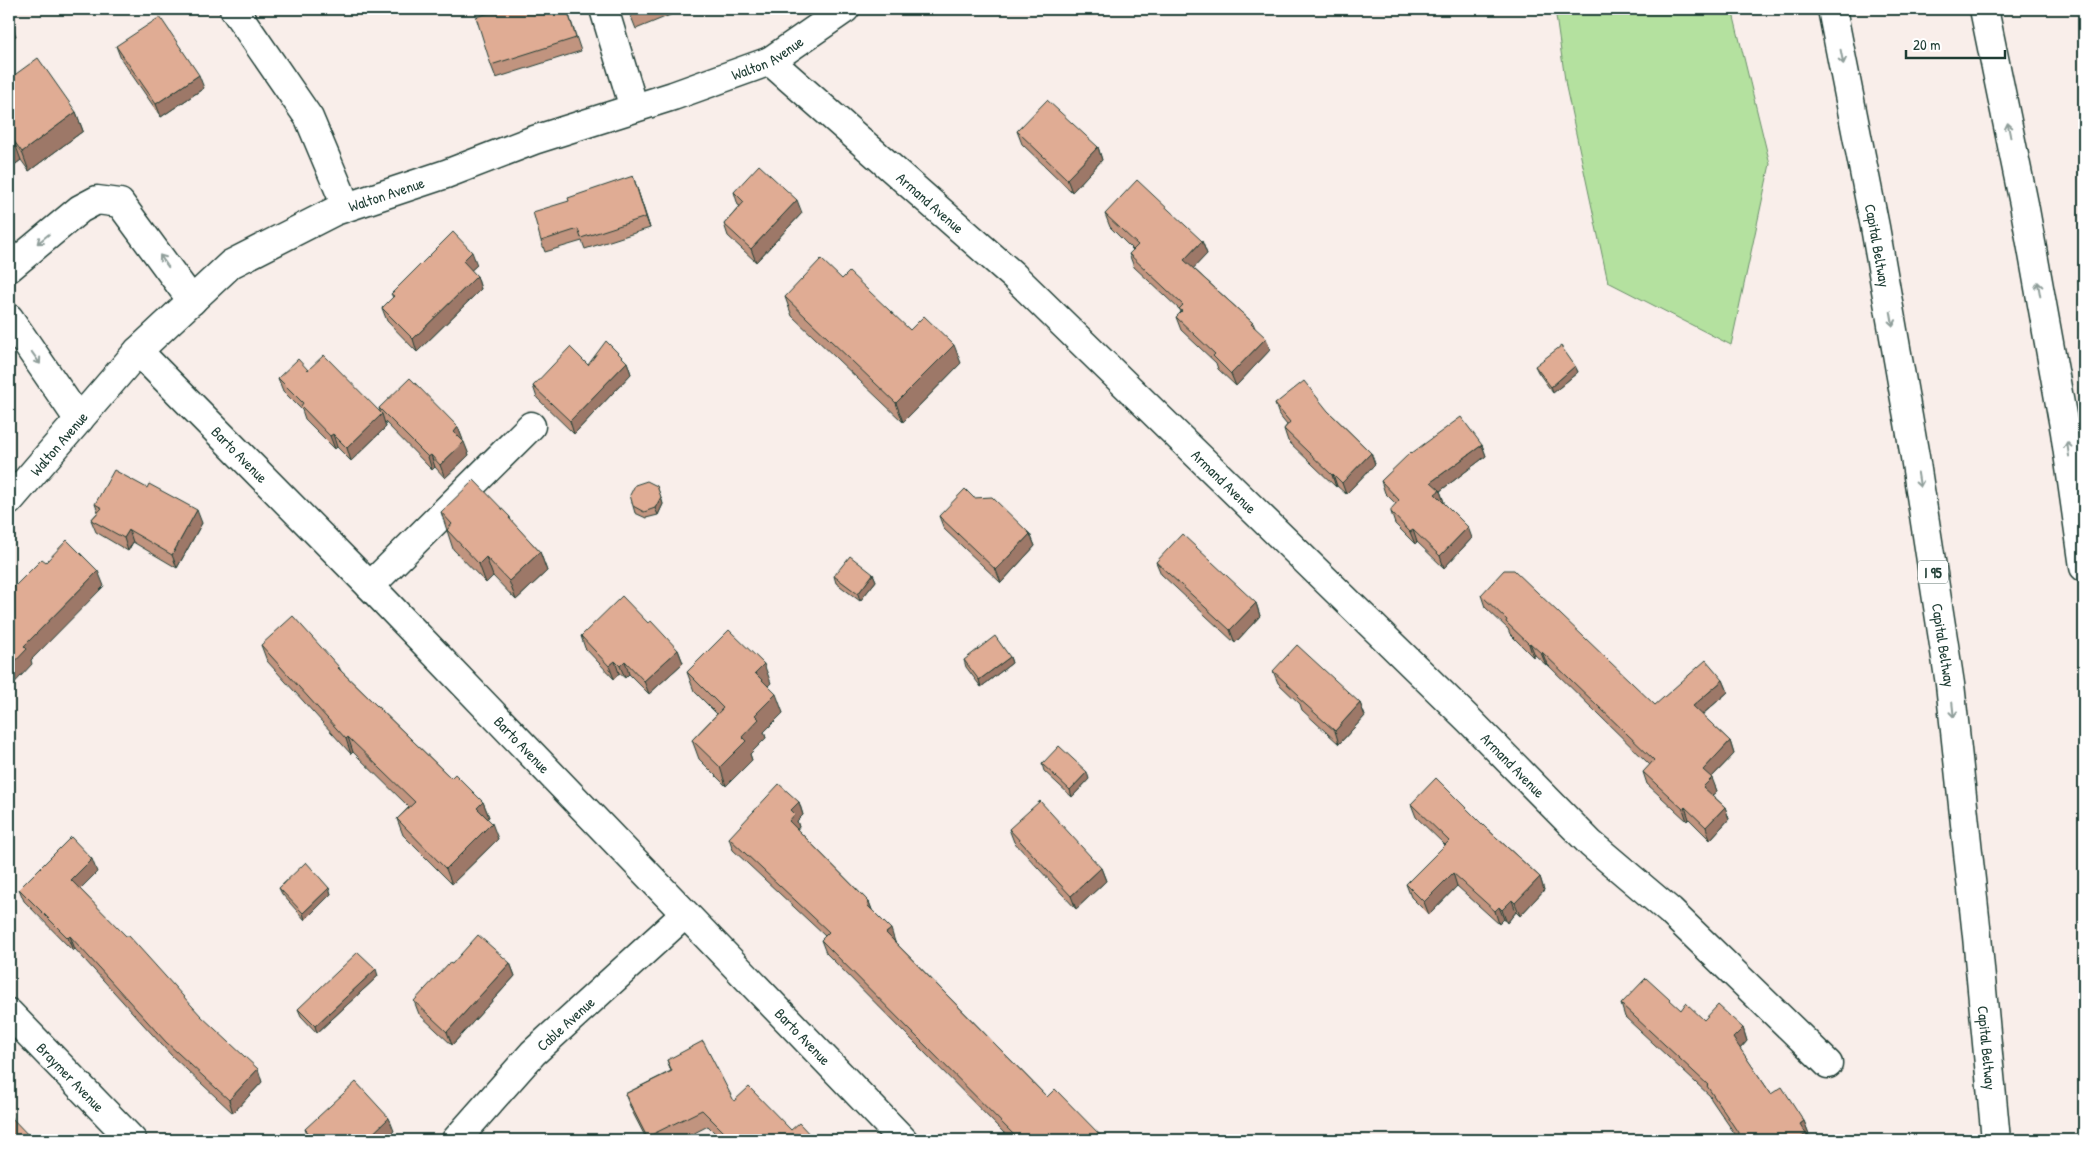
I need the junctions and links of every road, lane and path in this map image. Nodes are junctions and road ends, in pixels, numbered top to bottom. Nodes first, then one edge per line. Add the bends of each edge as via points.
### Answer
1 (234, 9) edge
2 (604, 9) edge
3 (845, 9) edge
4 (1832, 9) edge
5 (1984, 9) edge
6 (770, 61) junction
7 (634, 108) junction
8 (346, 206) junction
9 (9, 268) edge
10 (192, 301) junction
11 (9, 318) edge
12 (138, 351) junction
13 (79, 420) junction
14 (531, 426) dead end
15 (9, 501) edge
16 (2084, 567) edge
17 (370, 586) junction
18 (684, 915) junction
19 (9, 1013) edge
20 (1828, 1064) dead end
21 (132, 1140) edge
22 (456, 1140) edge
23 (902, 1140) edge
24 (1996, 1140) edge

1 - 8 main road via 309,118
2 - 7 main road
3 - 6 main road, Walton Avenue
4 -> 24 main road, Capital Beltway / I 95 via 1876,228 1950,684 1978,936
16 -> 5 main road via 2065,432 2024,204
6 - 7 main road, Walton Avenue
6 - 20 main road, Armand Avenue via 1014,276 1469,720 1591,844 1670,910
7 - 8 main road, Walton Avenue
8 - 10 main road, Walton Avenue via 231,264
10 -> 9 main road via 120,203 97,200 80,209
10 - 12 main road, Walton Avenue
11 -> 13 main road
12 - 13 main road, Walton Avenue
12 - 17 main road, Barto Avenue
13 - 15 main road, Walton Avenue
14 - 17 main road
17 - 18 main road, Barto Avenue
18 - 22 main road, Cable Avenue via 533,1053
18 - 23 main road, Barto Avenue
19 - 21 main road, Braymer Avenue

